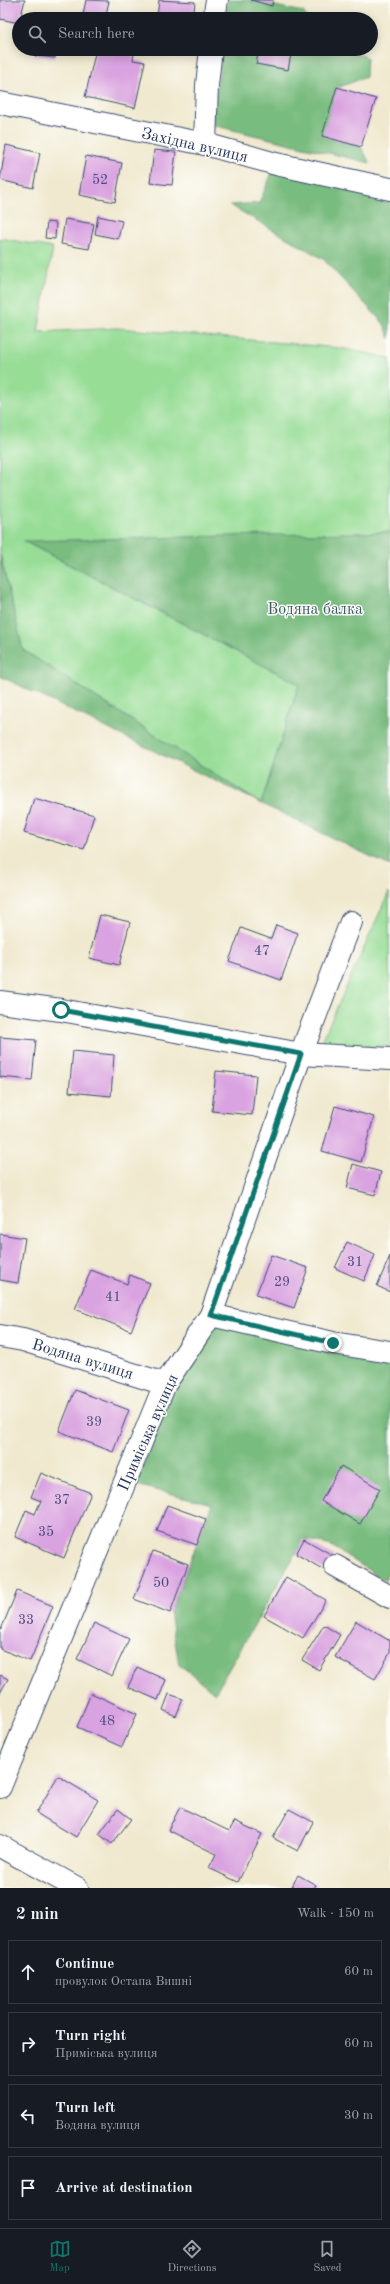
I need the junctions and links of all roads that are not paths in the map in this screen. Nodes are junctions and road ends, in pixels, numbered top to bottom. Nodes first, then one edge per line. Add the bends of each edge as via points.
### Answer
1 (217, 0) edge
2 (215, 12) edge
3 (210, 56) edge
4 (0, 103) edge
5 (205, 144) junction
6 (390, 188) edge
7 (351, 922) dead end
8 (0, 1002) edge
9 (301, 1054) junction
10 (390, 1059) edge
11 (211, 1315) junction
12 (0, 1336) edge
13 (390, 1352) edge
14 (165, 1384) junction
15 (335, 1566) dead end
16 (390, 1597) edge
17 (0, 1786) edge
18 (0, 1846) edge
19 (77, 1888) edge

1 - 2 street
3 - 5 street via 206,85
4 - 5 street, Західна вулиця
5 - 6 street, Західна вулиця via 276,164
7 - 9 street, Приміська вулиця
8 - 9 street via 61,1010
9 - 10 street
9 - 11 street, Приміська вулиця
11 - 13 street via 333,1343
11 - 14 street, Приміська вулиця
12 - 14 street, Водяна вулиця via 23,1340
14 - 17 street, Приміська вулиця
15 - 16 street
18 - 19 street

